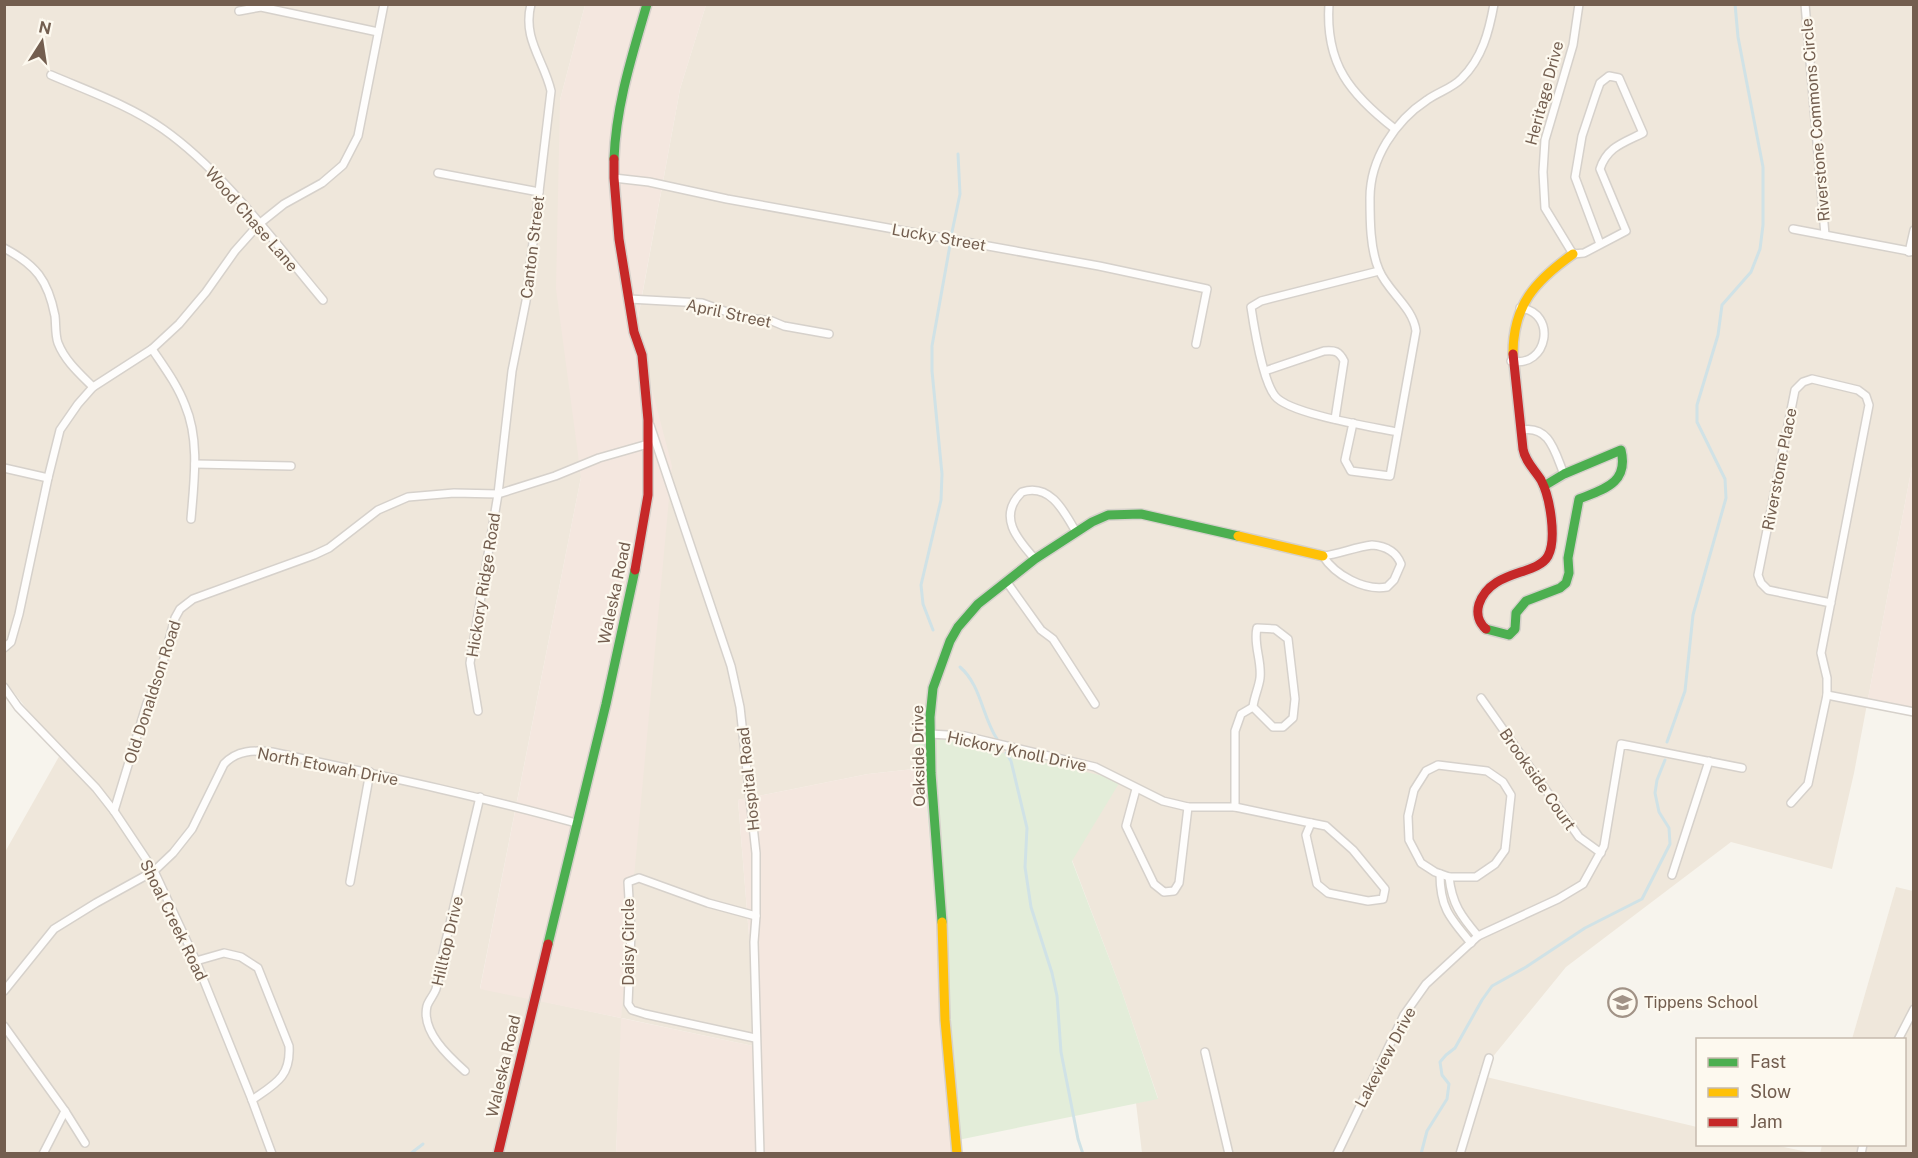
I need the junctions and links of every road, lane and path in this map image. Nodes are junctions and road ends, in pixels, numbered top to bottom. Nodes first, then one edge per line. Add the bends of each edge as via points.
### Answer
1 (384, 4) edge
2 (531, 4) edge
3 (647, 4) edge
4 (653, 4) edge
5 (1329, 4) edge
6 (1494, 4) edge
7 (1579, 4) edge
8 (1805, 4) edge
9 (239, 11) dead end
10 (378, 32) junction
11 (639, 32) junction
12 (51, 75) dead end
13 (1395, 129) junction
14 (438, 173) dead end
15 (614, 178) junction
16 (539, 192) junction
17 (259, 225) junction
18 (1793, 229) dead end
19 (1914, 230) edge
20 (1825, 235) junction
21 (1600, 244) junction
22 (4, 248) edge
23 (1911, 252) edge
24 (1573, 254) junction
25 (1379, 271) junction
26 (629, 299) junction
27 (323, 300) dead end
28 (1521, 308) junction
29 (829, 334) dead end
30 (1196, 344) dead end
31 (152, 349) junction
32 (1511, 361) junction
33 (1265, 371) junction
34 (93, 387) junction
35 (1335, 419) junction
36 (648, 420) junction
37 (1353, 423) junction
38 (1522, 430) junction
39 (1397, 432) junction
40 (648, 444) junction
41 (195, 464) junction
42 (291, 466) dead end
43 (4, 468) edge
44 (1564, 474) junction
45 (48, 478) junction
46 (1544, 486) junction
47 (498, 494) junction
48 (191, 519) dead end
49 (1076, 532) junction
50 (1323, 556) junction
51 (1035, 559) junction
52 (1006, 581) junction
53 (1831, 603) junction
54 (4, 648) edge
55 (4, 687) edge
56 (1827, 695) junction
57 (1481, 698) dead end
58 (1095, 704) dead end
59 (1253, 707) junction
60 (478, 711) dead end
61 (1914, 712) edge
62 (930, 734) junction
63 (1709, 761) junction
64 (1742, 768) dead end
65 (369, 772) junction
66 (1136, 789) junction
67 (480, 797) junction
68 (1791, 803) dead end
69 (1188, 807) junction
70 (1235, 807) junction
71 (114, 811) junction
72 (576, 823) junction
73 (1311, 823) junction
74 (1601, 853) junction
75 (154, 871) junction
76 (1440, 874) junction
77 (1672, 875) dead end
78 (1449, 877) junction
79 (350, 882) dead end
80 (756, 916) junction
81 (1478, 936) junction
82 (1471, 943) junction
83 (196, 961) junction
84 (4, 991) edge
85 (1914, 1009) edge
86 (4, 1026) edge
87 (756, 1038) junction
88 (1899, 1038) edge
89 (1205, 1052) dead end
90 (1489, 1058) dead end
91 (465, 1071) dead end
92 (252, 1100) junction
93 (65, 1111) junction
94 (85, 1143) dead end
95 (43, 1154) edge
96 (272, 1154) edge
97 (498, 1154) edge
98 (760, 1154) edge
99 (957, 1154) edge
100 (1229, 1154) edge
101 (1336, 1154) edge
102 (1460, 1154) edge

1 - 10 street
2 - 16 street, Canton Street via 530,39 551,91
3 - 11 street, Waleska Road
4 - 11 street, Waleska Road
5 - 13 street via 1331,47 1347,81 1360,100
6 - 13 street via 1489,30 1474,65
7 - 24 street, Heritage Drive via 1573,45 1545,140 1542,172 1545,208
8 - 20 street, Riverstone Commons Circle
9 - 10 street via 261,7
10 - 17 street via 358,136 343,165
11 - 15 street, Waleska Road via 622,90
12 - 17 street, Wood Chase Lane via 114,102 163,129 214,173
13 - 25 street via 1373,174 1370,197 1372,246
14 - 16 street
15 - 26 street, Waleska Road
15 - 30 street, Lucky Street via 1207,289
16 - 47 street, Canton Street
17 - 27 street, Wood Chase Lane
17 - 31 street via 179,324
18 - 20 street, Riverstone Commons Circle
19 - 23 street, Riverstone Commons Circle
20 - 23 street, Riverstone Commons Circle
21 - 21 street via 1626,231 1600,169 1604,158 1612,149 1642,133 1619,78 1609,76 1600,83 1596,94 1582,136 1575,177
21 - 24 street
22 - 34 street via 25,258 42,277 51,296 57,342
24 - 28 street via 1540,278
25 - 33 street via 1251,307
25 - 39 street via 1413,318 1416,331
26 - 29 street, April Street via 702,303 741,317
26 - 36 street, Waleska Road via 642,355
28 - 32 street via 1513,333
28 - 32 street via 1539,318 1545,338 1535,356 1526,361
31 - 34 street
31 - 41 street via 186,407
32 - 38 street
33 - 35 street via 1275,396 1297,409
33 - 35 street via 1324,351 1340,353 1344,361
34 - 45 street via 60,430
35 - 37 street
36 - 40 street, Waleska Road
36 - 80 street, Hospital Road via 731,666 740,707 756,853
37 - 39 street
37 - 39 street via 1345,460 1351,471 1390,476
38 - 44 street via 1534,429 1548,437
38 - 46 street via 1523,456
40 - 47 street, Old Donaldson Road
40 - 72 street, Waleska Road via 648,495 637,563
41 - 42 street
41 - 48 street
43 - 45 street
44 - 46 street
44 - 46 street via 1621,450 1624,466 1616,482 1579,499 1566,583 1526,601 1516,613 1515,629 1509,635 1493,634 1481,625 1478,617 1484,593 1490,586 1542,562 1550,552 1550,512
45 - 54 street via 19,614 10,642
47 - 60 street, Hickory Ridge Road via 470,663
47 - 71 street, Old Donaldson Road via 421,495 393,502 314,555 216,589 185,604 175,618
49 - 50 street, Oakside Drive via 1108,515 1141,514
49 - 51 street, Oakside Drive
49 - 51 street via 1046,493 1022,492 1012,504 1010,522
50 - 50 street, Oakside Drive via 1328,565 1349,579 1370,587 1387,587 1401,564 1383,546 1361,546
51 - 52 street, Oakside Drive
52 - 58 street via 1041,630 1053,639
52 - 62 street, Oakside Drive via 978,604 950,641 933,688
53 - 53 street, Riverstone Place via 1869,405 1858,390 1812,379 1795,390 1758,575 1768,590
53 - 56 street, Riverstone Place via 1821,653
55 - 71 street, Shoal Creek Road
56 - 61 street
56 - 68 street, Riverstone Place via 1808,784
57 - 74 street, Brookside Court via 1579,837
59 - 59 street via 1273,727 1283,727 1293,718 1295,699 1288,639 1275,629 1257,628 1254,638 1260,679
59 - 70 street via 1241,714 1235,730
62 - 66 street, Hickory Knoll Drive via 965,736 1095,767
62 - 99 street, Oakside Drive via 945,1020
63 - 64 street
63 - 74 street, Lakeview Drive via 1621,744
63 - 77 street
65 - 67 street, North Etowah Drive
65 - 75 street, North Etowah Drive via 264,751 236,754 224,764 184,841
65 - 79 street
66 - 69 street, Hickory Knoll Drive via 1157,800
66 - 69 street via 1126,826 1154,884 1164,892 1174,891 1179,883
67 - 72 street, North Etowah Drive
67 - 91 street, Hilltop Drive via 426,1024 450,1058
69 - 70 street, Hickory Knoll Drive
70 - 73 street, Hickory Knoll Drive
71 - 75 street, Shoal Creek Road
72 - 97 street, Waleska Road
73 - 73 street, Hickory Knoll Drive via 1326,826 1353,850 1385,889 1383,898 1368,901 1328,893 1317,884 1306,835
74 - 81 street, Lakeview Drive via 1583,884
75 - 83 street, Shoal Creek Road
75 - 84 street, North Etowah Drive via 54,929
76 - 78 street
76 - 78 street via 1421,863 1409,840 1408,816 1414,790 1426,771 1438,765 1487,771 1503,782 1511,795 1504,850 1495,864 1476,877
76 - 82 street via 1444,906
78 - 81 street via 1454,902
80 - 87 street, Hospital Road
80 - 87 street, Daisy Circle via 639,878 628,882 628,1005 632,1010
81 - 82 street, Lakeview Drive
82 - 101 street, Lakeview Drive via 1426,984 1404,1015
83 - 92 street, Shoal Creek Road
83 - 92 street via 225,953 258,968 289,1047 290,1059 280,1080
85 - 88 street
86 - 93 street
87 - 98 street, Hospital Road
89 - 100 street
90 - 102 street
92 - 96 street, Shoal Creek Road
93 - 94 street
93 - 95 street

